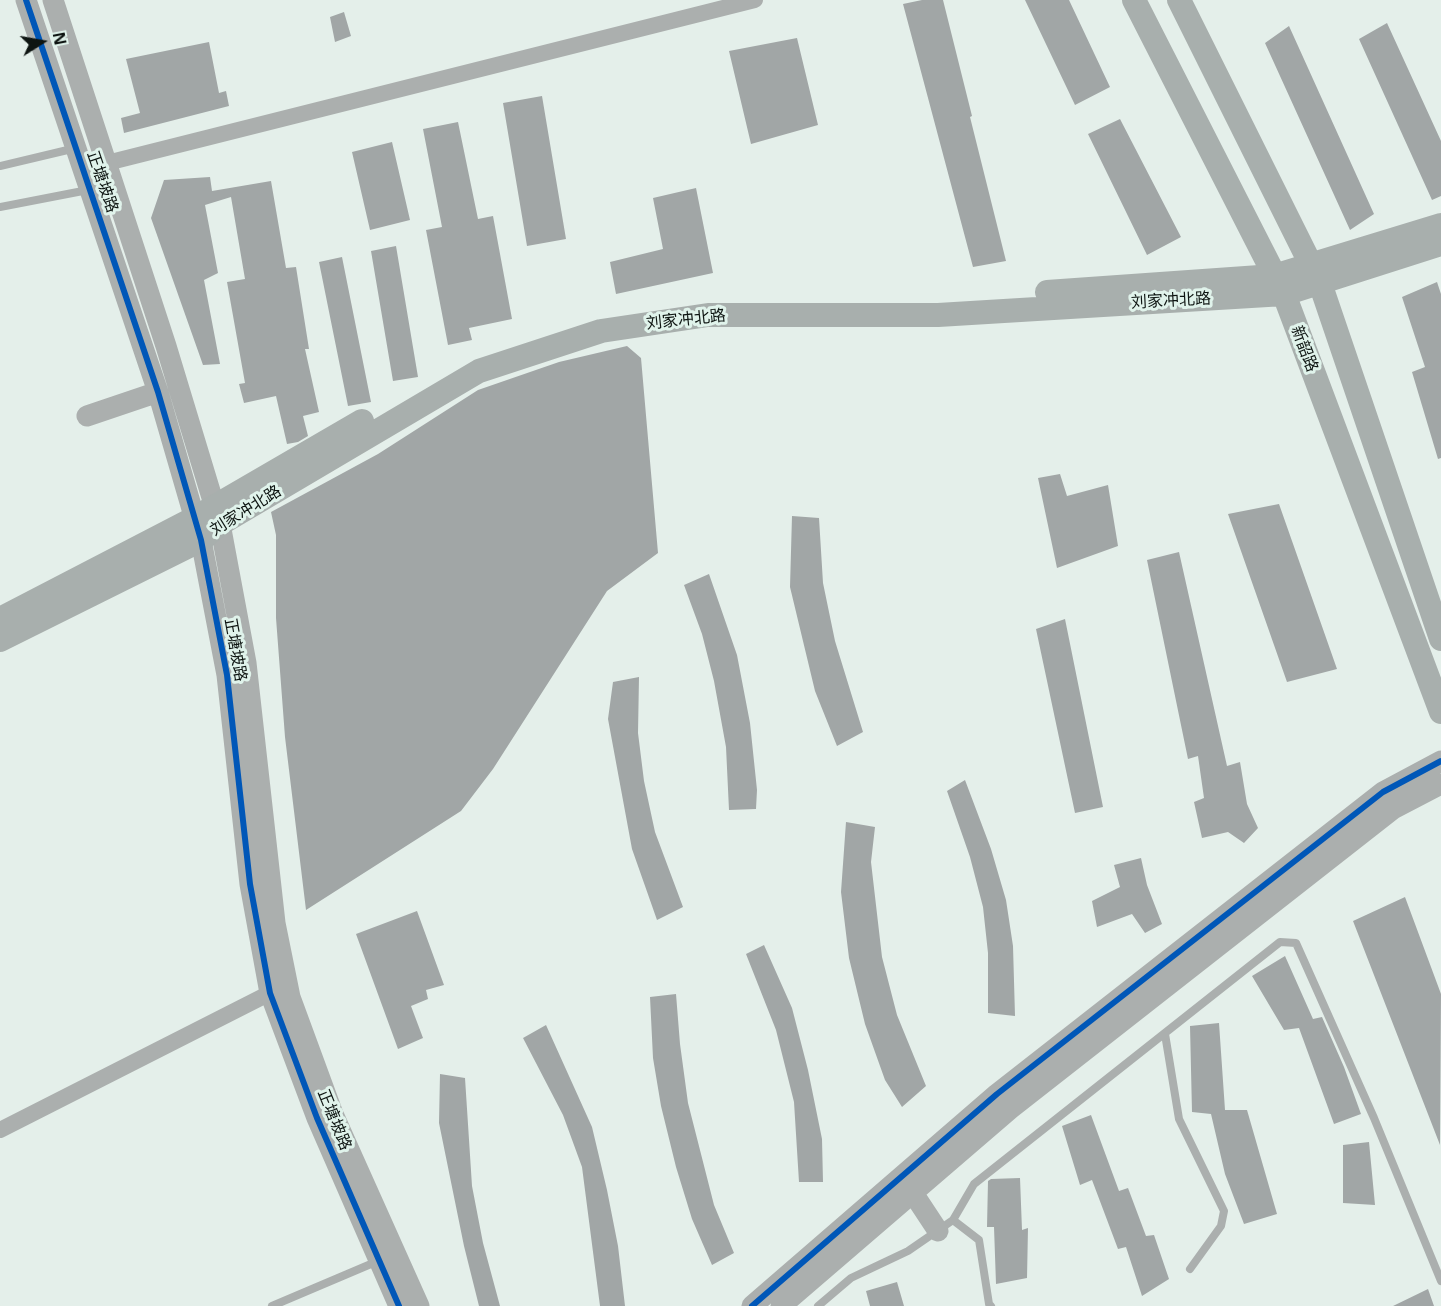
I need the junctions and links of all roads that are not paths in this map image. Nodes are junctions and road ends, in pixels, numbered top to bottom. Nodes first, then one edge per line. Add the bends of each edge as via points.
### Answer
1 (26, 0) edge
2 (52, 0) edge
3 (755, 0) edge
4 (1134, 0) edge
5 (1179, 0) edge
6 (76, 148) junction
7 (105, 164) junction
8 (0, 166) edge
9 (84, 169) junction
10 (91, 189) junction
11 (0, 207) edge
12 (1441, 225) edge
13 (1441, 244) edge
14 (1316, 274) junction
15 (1279, 285) junction
16 (158, 392) junction
17 (87, 416) dead end
18 (207, 522) junction
19 (0, 619) edge
20 (1441, 639) edge
21 (0, 640) edge
22 (1441, 712) edge
23 (1441, 761) edge
24 (1441, 784) edge
25 (270, 993) junction
26 (1165, 1034) junction
27 (0, 1131) edge
28 (908, 1185) junction
29 (945, 1226) junction
30 (378, 1261) junction
31 (1190, 1269) dead end
32 (1441, 1281) edge
33 (272, 1306) edge
34 (399, 1306) edge
35 (419, 1306) edge
36 (752, 1306) edge
37 (781, 1306) edge
38 (818, 1306) edge
39 (991, 1306) edge

1 - 6 street, 正塘坡路
2 - 7 street, 正塘坡路
3 - 7 street
4 - 15 main road, 新韶路
5 - 14 main road
6 - 8 lane
6 - 9 street, 正塘坡路
7 - 9 street
7 - 18 street, 正塘坡路 via 166,346
9 - 10 street, 正塘坡路
10 - 11 lane
10 - 16 street, 正塘坡路
12 - 14 main road, 刘家冲北路
13 - 14 main road, 刘家冲北路
14 - 15 main road, 刘家冲北路
14 - 20 main road
15 - 18 main road, 刘家冲北路 via 938,300 707,300 597,316 473,357
15 - 22 main road, 新韶路
16 - 17 street
16 - 18 street, 正塘坡路
18 - 19 main road, 刘家冲北路
18 - 21 main road, 刘家冲北路
18 - 25 street, 正塘坡路 via 250,884
18 - 35 street, 正塘坡路 via 246,663 275,923 290,997 333,1114
23 - 28 street via 1383,792 997,1094
24 - 28 street via 1393,809
25 - 27 street
25 - 30 street, 正塘坡路 via 317,1118
26 - 29 lane via 974,1184
26 - 31 lane via 1179,1119 1224,1211 1221,1226
26 - 32 lane via 1280,942 1296,944
28 - 29 street
28 - 36 street
28 - 37 street
29 - 38 lane via 908,1251 851,1278
29 - 39 lane via 979,1240
30 - 33 lane
30 - 34 street, 正塘坡路

